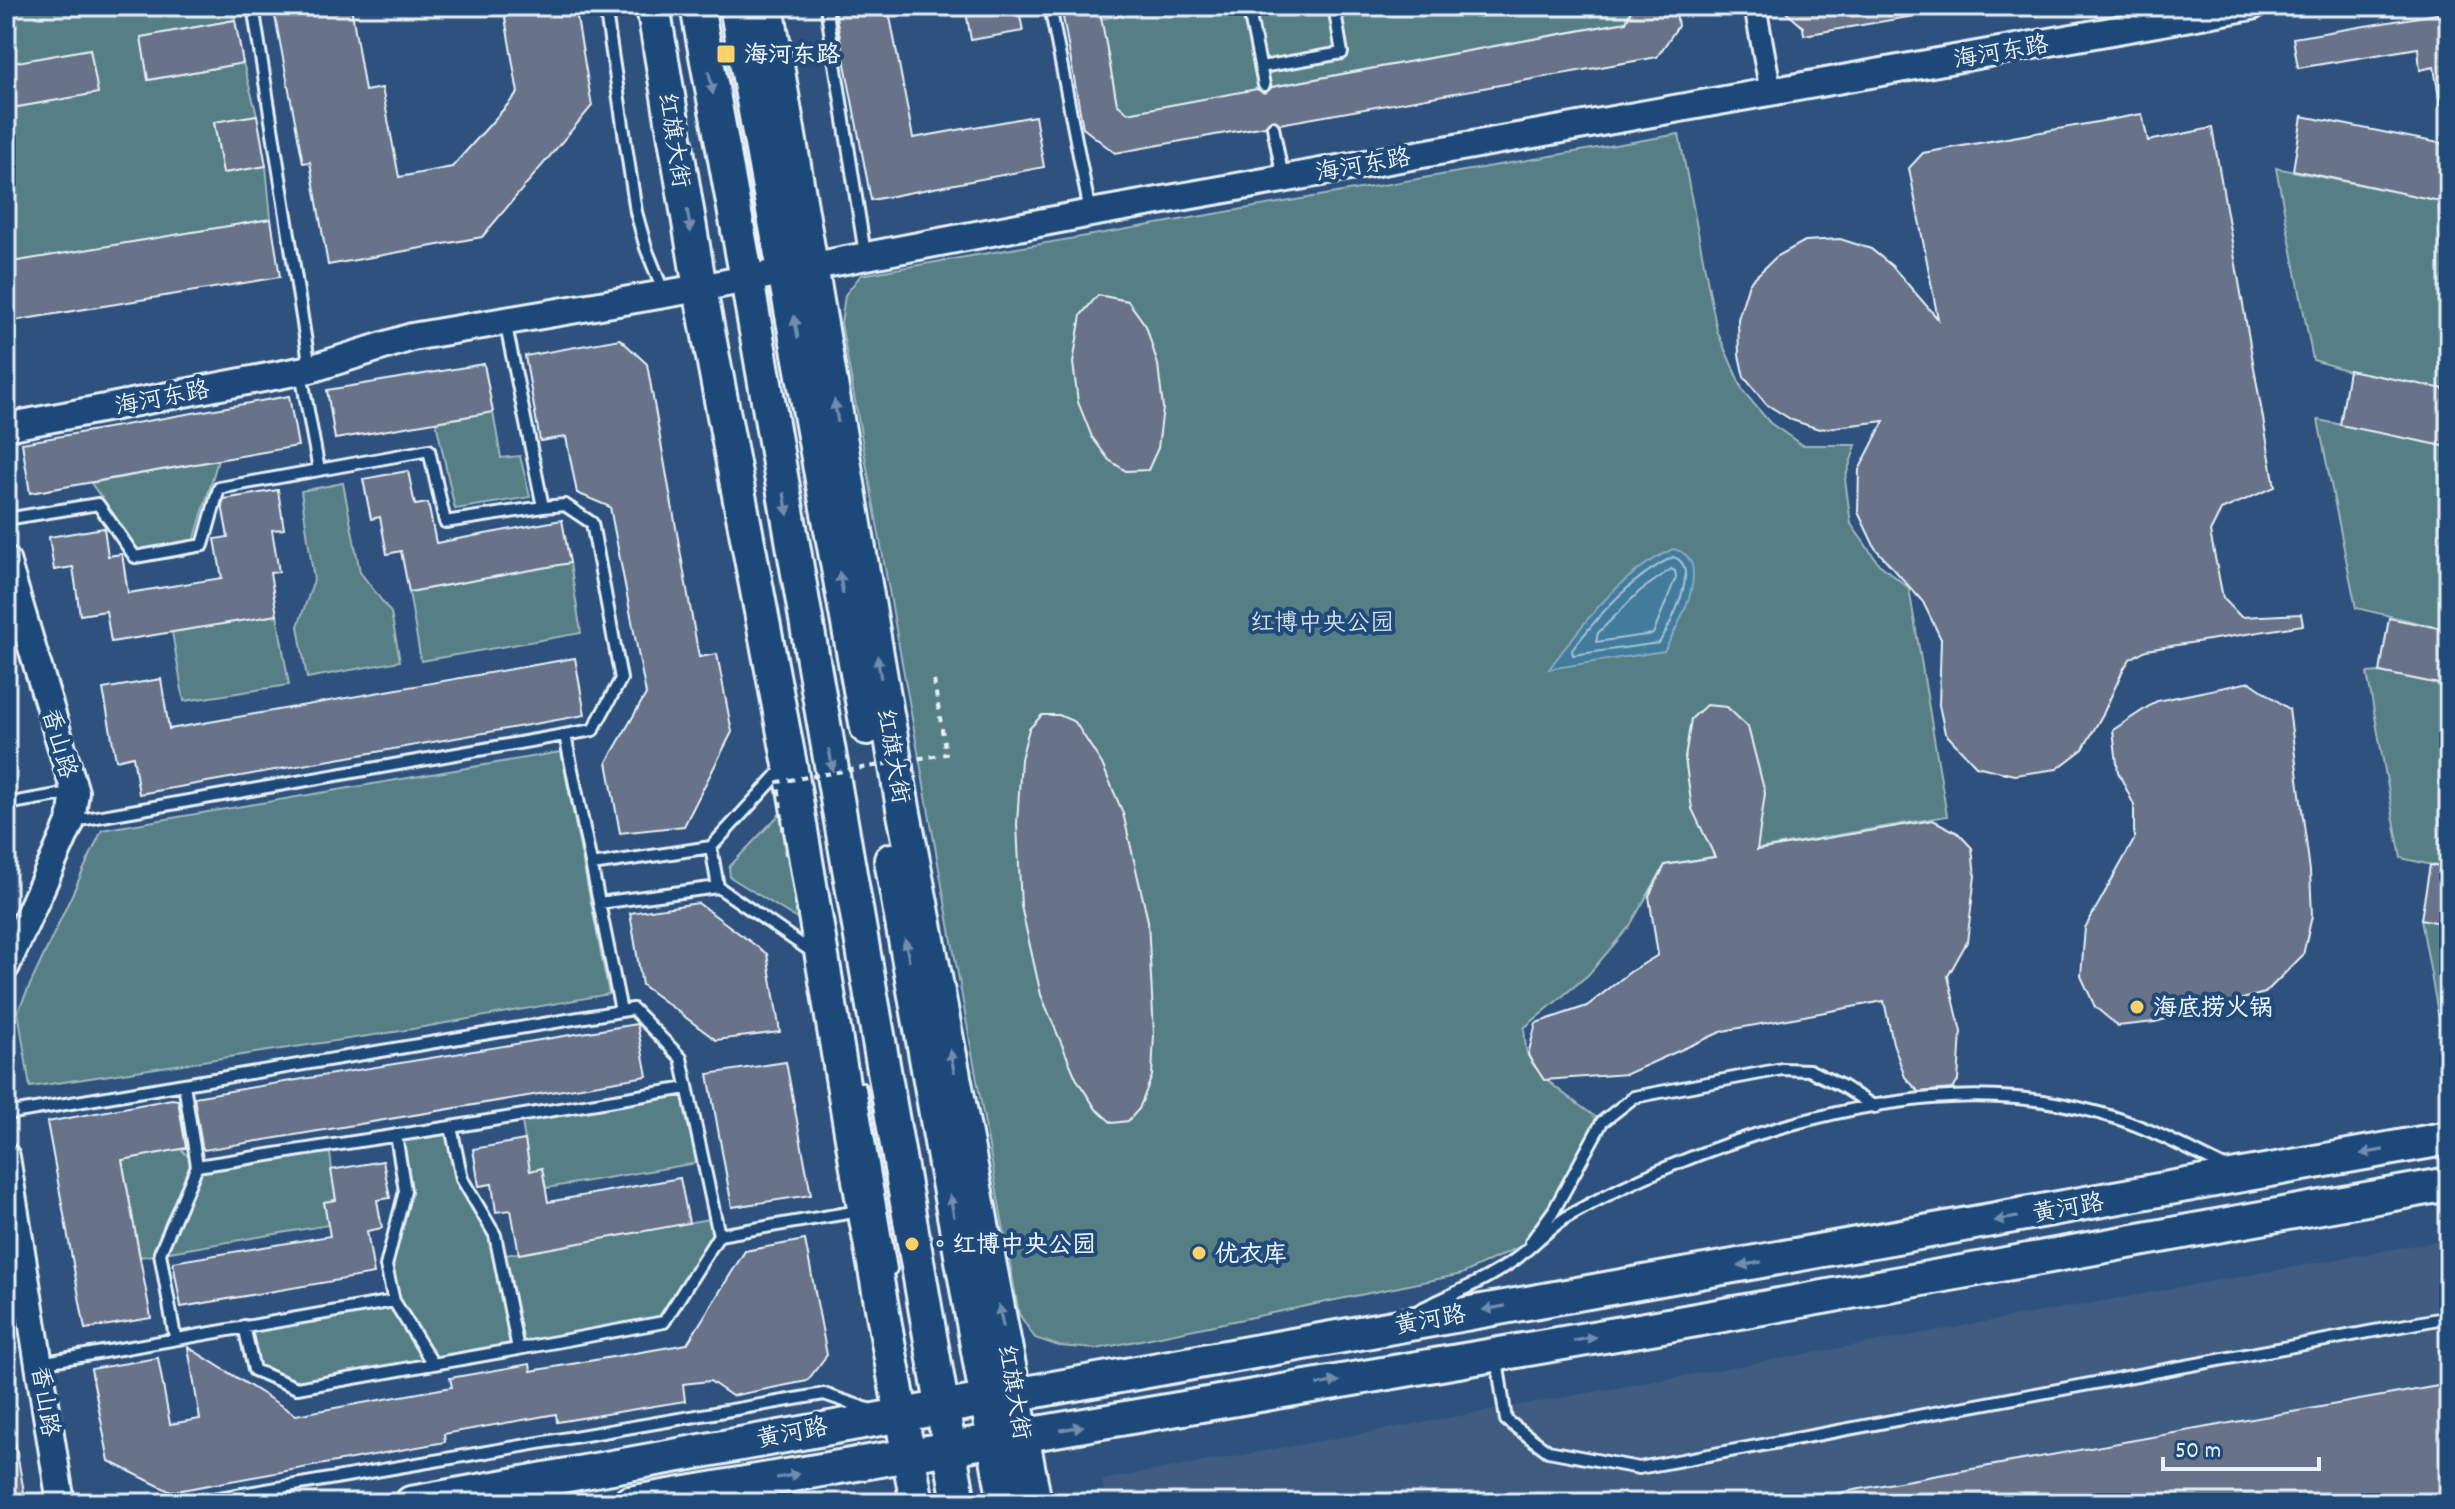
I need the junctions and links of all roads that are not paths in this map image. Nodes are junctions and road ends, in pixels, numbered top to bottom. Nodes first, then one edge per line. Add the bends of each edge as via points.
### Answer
1 (253, 6) edge
2 (605, 6) edge
3 (653, 6) edge
4 (697, 6) edge
5 (736, 6) edge
6 (767, 6) edge
7 (826, 6) edge
8 (1050, 6) edge
9 (1248, 6) edge
10 (1334, 6) edge
11 (1755, 6) edge
12 (2252, 6) edge
13 (1261, 67) junction
14 (1264, 85) dead end
15 (1771, 92) junction
16 (1273, 127) dead end
17 (1283, 178) junction
18 (1091, 213) junction
19 (865, 256) junction
20 (798, 269) junction
21 (747, 279) junction
22 (711, 291) junction
23 (665, 294) junction
24 (505, 321) junction
25 (305, 370) junction
26 (6, 427) edge
27 (319, 470) junction
28 (543, 507) junction
29 (6, 519) edge
30 (6, 560) edge
31 (779, 643) dead end
32 (565, 735) junction
33 (794, 757) junction
34 (75, 792) junction
35 (6, 804) edge
36 (71, 821) junction
37 (813, 830) dead end
38 (711, 847) junction
39 (592, 865) junction
40 (718, 887) junction
41 (599, 903) junction
42 (830, 964) junction
43 (6, 966) edge
44 (621, 1011) junction
45 (857, 1074) dead end
46 (184, 1084) junction
47 (687, 1088) junction
48 (1875, 1107) junction
49 (6, 1114) edge
50 (451, 1127) junction
51 (396, 1135) junction
52 (2449, 1138) edge
53 (6, 1157) edge
54 (197, 1166) junction
55 (2244, 1175) junction
56 (2449, 1184) edge
57 (884, 1206) junction
58 (719, 1235) junction
59 (1524, 1252) junction
60 (893, 1285) dead end
61 (394, 1301) junction
62 (2449, 1317) edge
63 (244, 1326) junction
64 (1380, 1328) junction
65 (175, 1337) junction
66 (518, 1349) junction
67 (1496, 1354) junction
68 (40, 1363) junction
69 (433, 1364) junction
70 (1001, 1394) junction
71 (910, 1407) junction
72 (1008, 1439) junction
73 (950, 1448) junction
74 (908, 1455) junction
75 (61, 1503) edge
76 (190, 1503) edge
77 (411, 1503) edge
78 (629, 1503) edge
79 (917, 1503) edge
80 (959, 1503) edge
81 (1005, 1503) edge
82 (1035, 1503) edge

1 - 25 lane
2 - 23 lane via 636,212
3 -> 22 main road, 红旗大街
4 -> 21 main road, 红旗大街
5 - 20 main road, 红旗大街
6 - 20 main road, 红旗大街
7 - 19 lane
8 - 18 lane
9 - 13 lane
10 - 13 lane via 1342,53
11 - 15 street
12 - 15 street, 海河东路
13 - 14 lane
15 - 17 street, 海河东路
16 - 17 lane
17 - 18 street, 海河东路
18 - 19 street, 海河东路
19 - 20 street, 海河东路
20 - 21 street, 海河东路
70 -> 20 main road, 红旗大街 via 903,808
21 - 22 street, 海河东路
21 -> 57 main road, 红旗大街
22 - 23 street, 海河东路
22 - 33 main road, 红旗大街
23 - 24 street, 海河东路
24 - 25 street, 海河东路 via 412,337
24 - 28 lane
25 - 26 street, 海河东路
25 - 27 lane
27 - 28 lane via 429,450 445,522
27 - 29 lane via 219,488 203,545 135,557 98,504
28 - 32 lane via 565,505 592,523 621,679 593,730
30 - 34 street, 香山路
31 - 33 lane
32 - 36 lane
32 - 39 lane
33 - 37 lane
33 - 38 lane
33 - 42 main road, 红旗大街
34 - 35 lane
34 - 36 street, 香山路
36 - 43 street, 香山路
38 - 39 lane
38 - 40 lane
39 - 41 lane
40 - 41 lane
40 - 42 lane
41 - 44 lane
42 - 57 main road, 红旗大街
44 - 46 lane
44 - 47 lane via 633,1009 681,1058
45 - 57 lane
46 - 49 lane
46 - 54 lane
47 - 50 lane
47 - 58 lane
48 - 55 lane via 2017,1098 2150,1129
48 - 59 lane via 1723,1145 1567,1217
48 - 59 lane via 1809,1070 1795,1069 1634,1097 1602,1122 1554,1210
50 - 51 lane
50 - 66 lane via 462,1179 495,1235
51 - 54 lane
51 - 61 lane via 405,1191 386,1266
52 -> 55 main road, 黄河路
53 - 68 street, 香山路 via 21,1288
54 - 65 lane via 160,1253
55 -> 64 main road, 黄河路
67 -> 56 main road, 黄河路
57 - 58 lane
57 - 60 lane
57 - 71 main road, 红旗大街
57 - 71 main road, 红旗大街
58 - 66 lane via 664,1322
59 - 64 lane via 1466,1288
61 - 63 lane
61 - 69 lane
62 - 67 lane via 1639,1468 1548,1451 1506,1420
63 - 65 lane
63 - 69 lane via 254,1370 297,1388
64 - 70 main road, 黄河路
65 - 68 lane
66 - 69 lane
72 -> 67 main road, 黄河路
68 - 75 street, 香山路
70 - 71 main road, 黄河路
70 - 72 main road, 红旗大街
71 - 73 main road, 红旗大街
71 - 74 main road, 红旗大街
71 - 76 lane via 824,1394
71 - 77 main road, 黄河路
72 - 73 main road, 黄河路
72 - 81 main road, 红旗大街
72 - 82 main road, 红旗大街
73 - 74 main road, 黄河路
73 - 80 main road, 红旗大街
78 -> 74 main road, 黄河路
74 - 79 main road, 红旗大街

